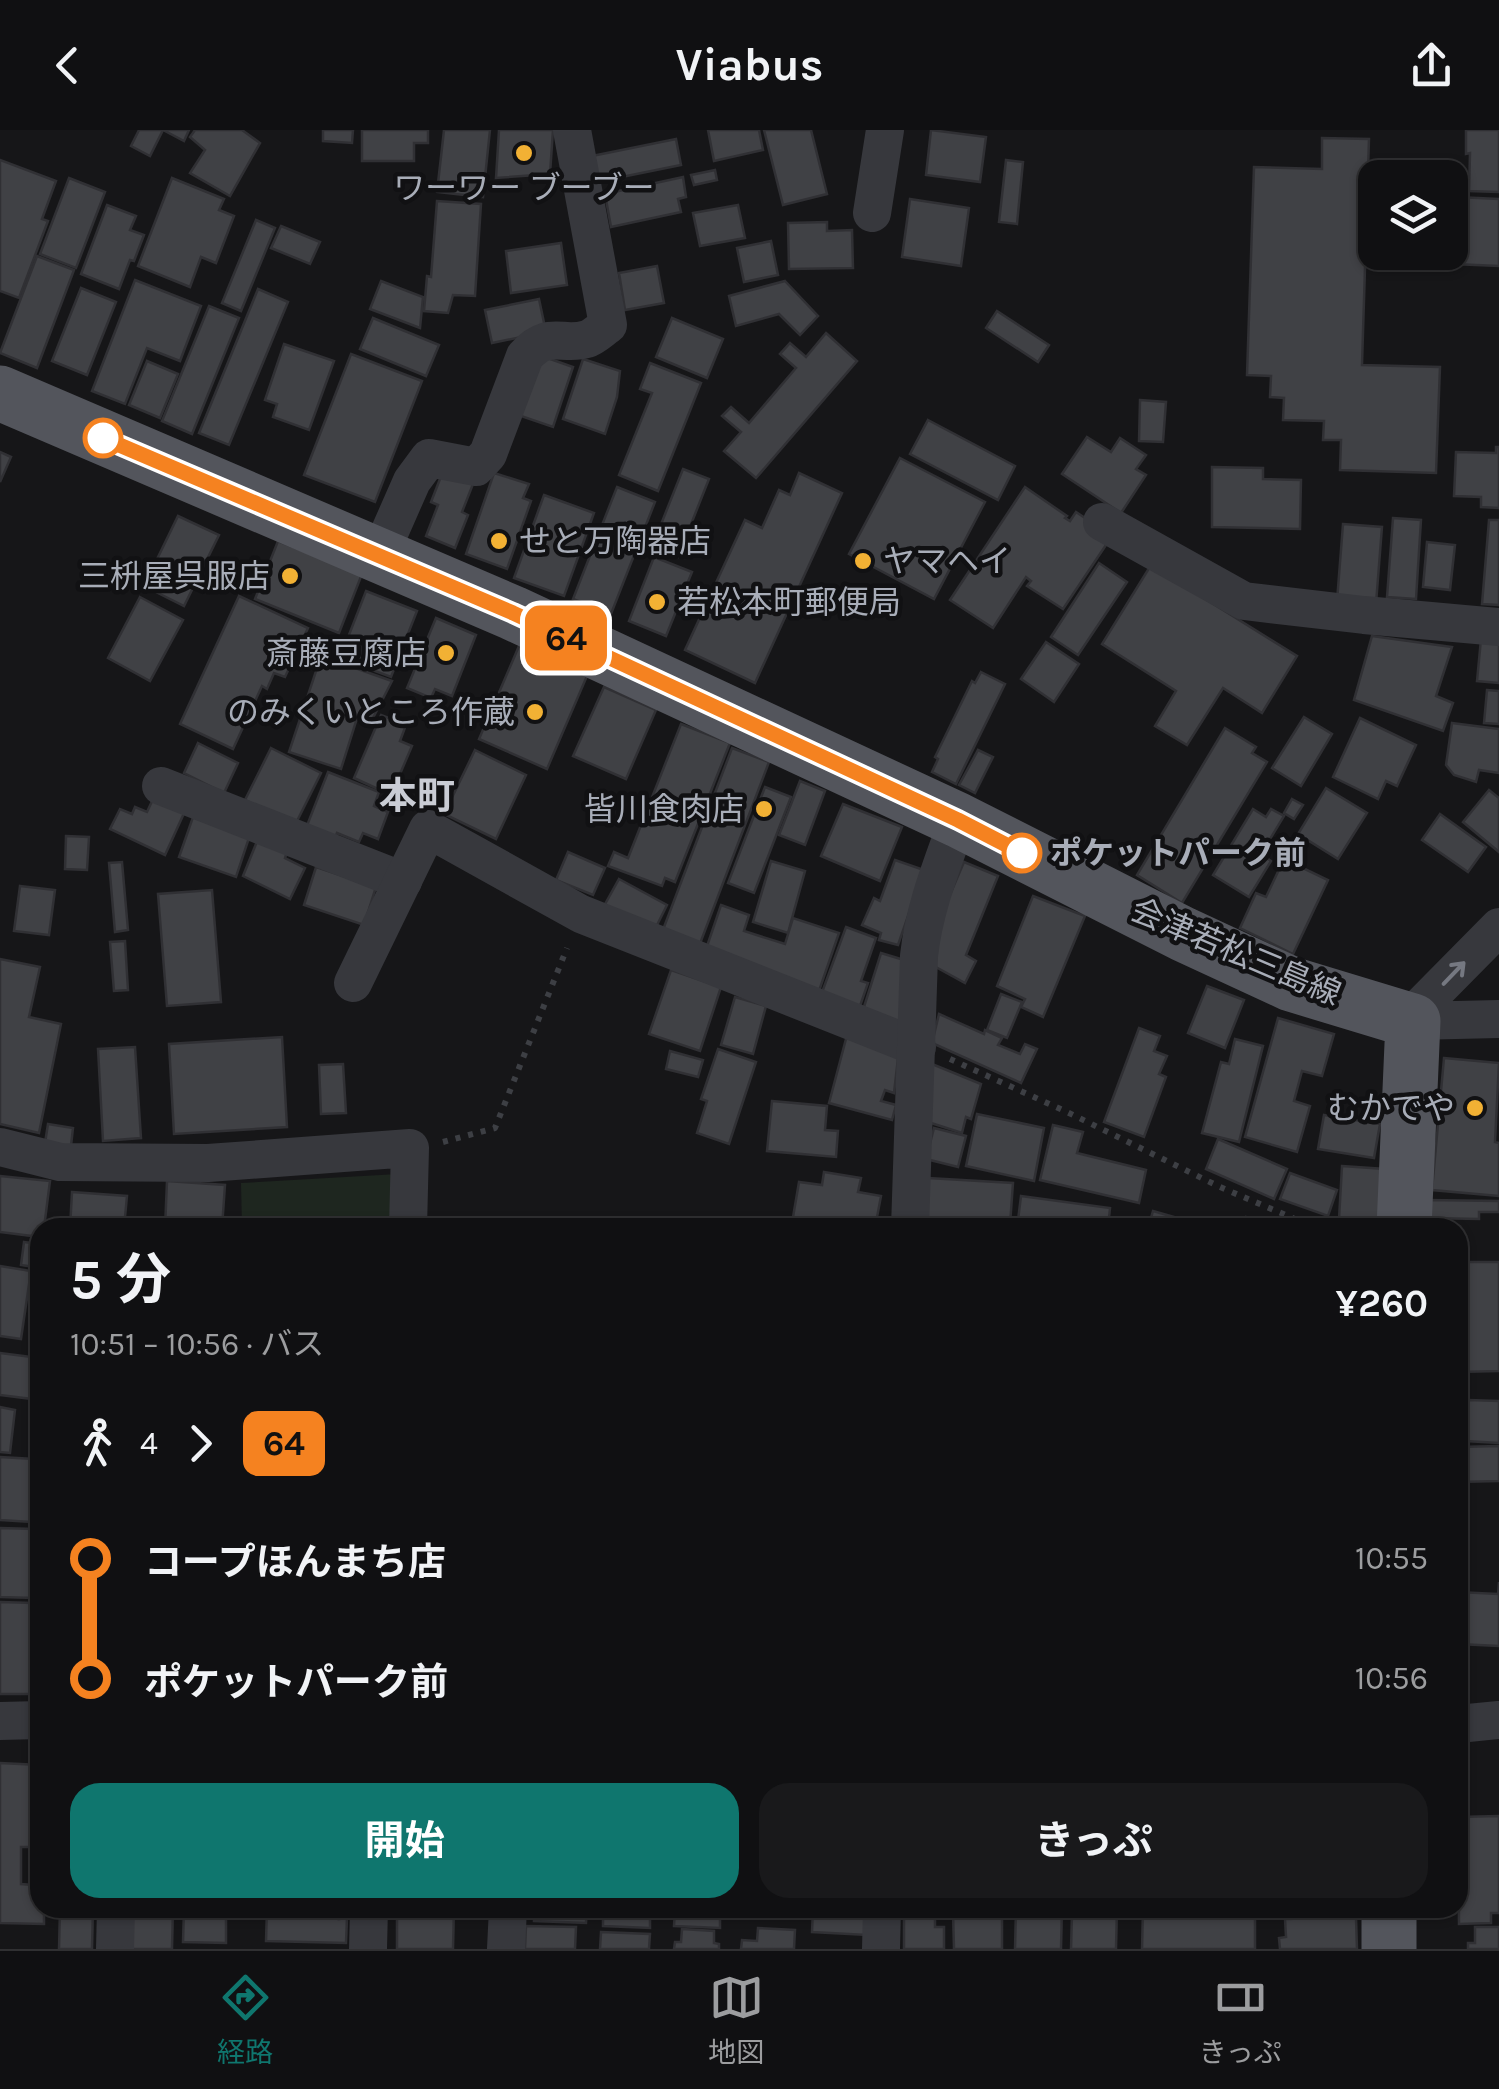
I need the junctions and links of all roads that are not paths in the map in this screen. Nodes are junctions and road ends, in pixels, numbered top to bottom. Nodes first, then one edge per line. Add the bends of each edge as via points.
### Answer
1 (572, 130) edge
2 (884, 130) edge
3 (872, 213) dead end
4 (0, 393) edge
5 (1102, 522) dead end
6 (378, 556) junction
7 (1499, 627) edge
8 (161, 786) dead end
9 (958, 820) junction
10 (402, 881) junction
11 (1499, 927) edge
12 (353, 984) dead end
13 (1499, 1020) edge
14 (1413, 1022) junction
15 (917, 1046) junction
16 (0, 1147) edge
17 (408, 1218) edge
18 (910, 1218) edge
19 (1404, 1218) edge
20 (30, 1720) edge
21 (1499, 1720) edge
22 (0, 1721) edge
23 (1468, 1723) edge
24 (116, 1918) edge
25 (368, 1918) edge
26 (508, 1918) edge
27 (882, 1918) edge
28 (1389, 1918) edge
29 (115, 1949) edge
30 (368, 1949) edge
31 (506, 1949) edge
32 (881, 1949) edge
33 (1389, 1949) edge

1 - 6 street via 608,325 588,339 534,346 488,454 476,467 429,458
2 - 3 street
4 - 6 main road, 会津若松三島線
5 - 7 street via 1244,601
6 - 9 main road, 会津若松三島線
8 - 10 street
9 - 14 main road, 会津若松三島線 via 1291,984
9 - 15 street via 922,929
10 - 12 street
10 - 15 street via 428,829 581,914
14 -> 11 street
13 - 14 street
14 - 19 main road
15 - 18 street
16 - 17 street via 60,1162 190,1163 410,1148
20 - 22 street
21 - 23 street
24 - 29 street
25 - 30 street
26 - 31 street
27 - 32 street
28 - 33 main road

